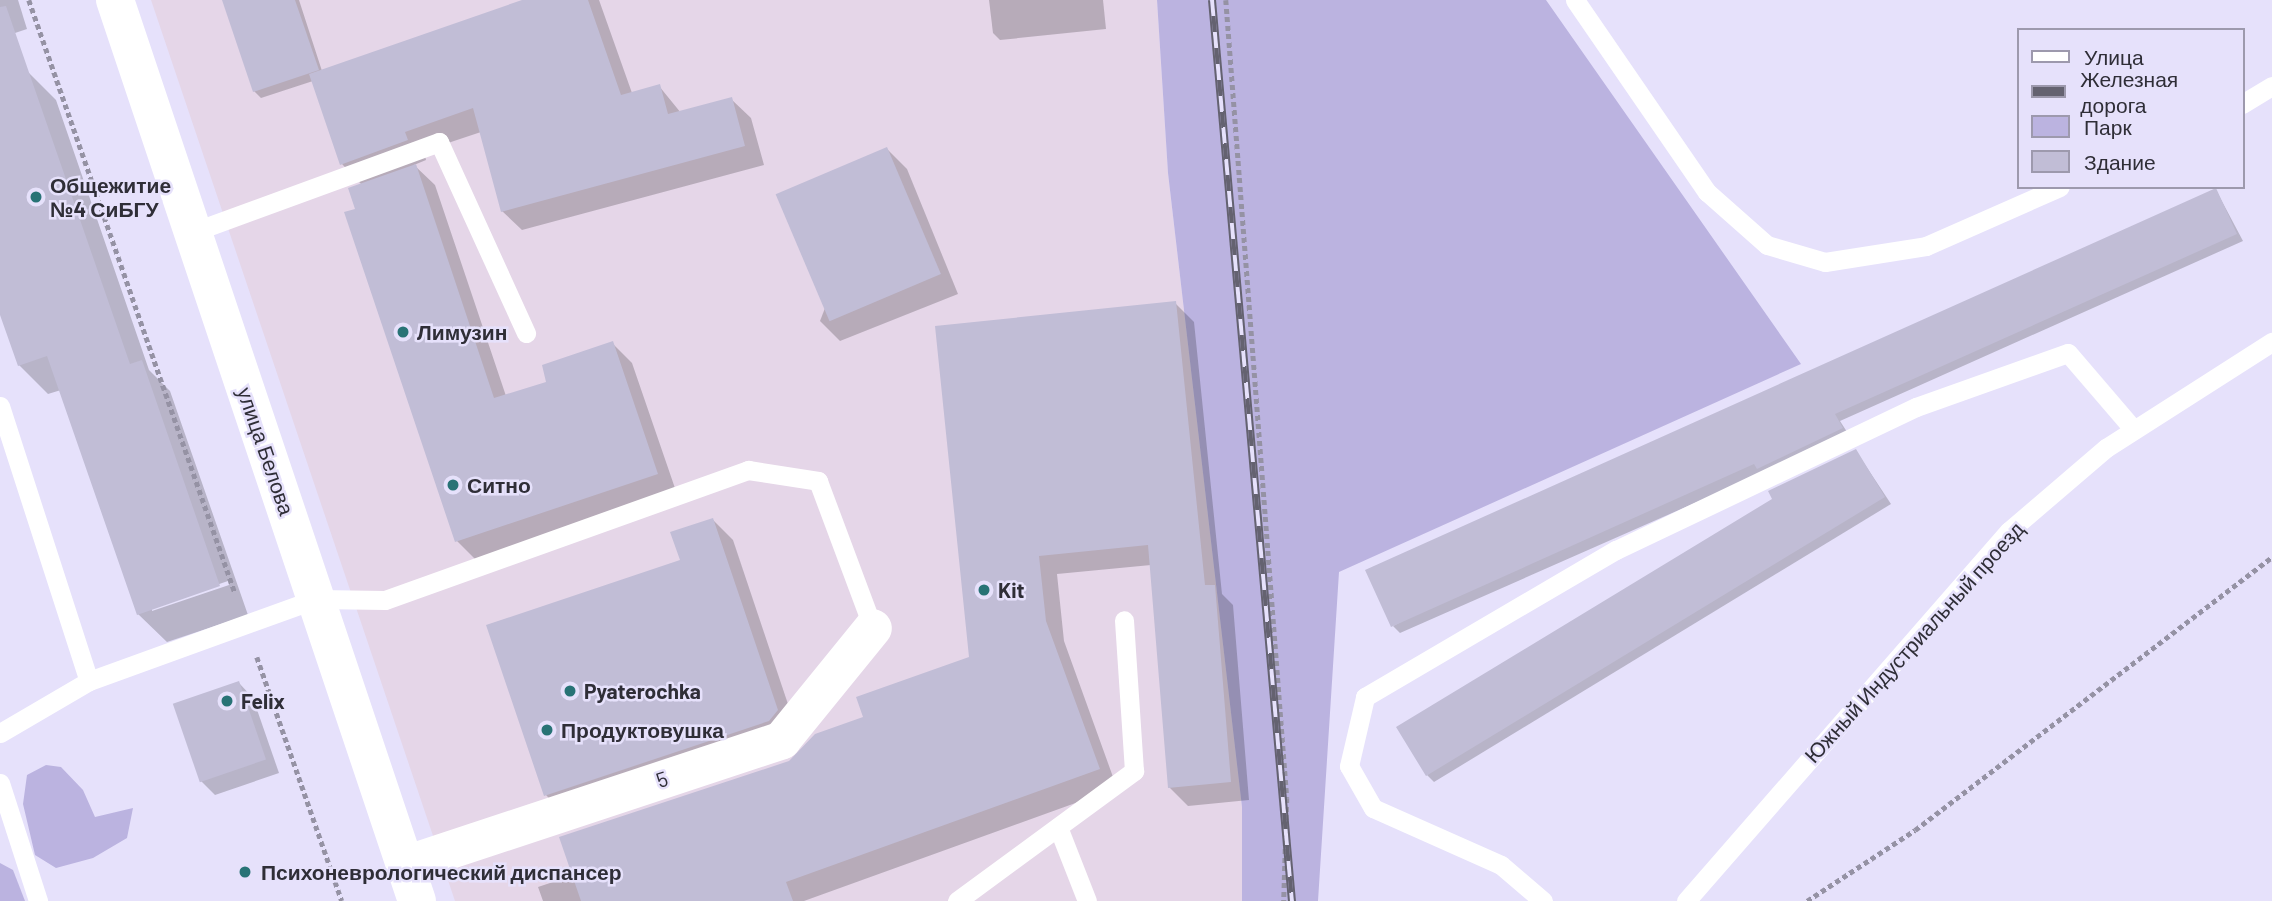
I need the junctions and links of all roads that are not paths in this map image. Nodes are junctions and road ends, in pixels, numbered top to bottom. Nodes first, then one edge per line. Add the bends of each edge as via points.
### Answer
1 (115, 0) edge
2 (1575, 0) edge
3 (2272, 86) edge
4 (2244, 103) edge
5 (2055, 189) edge
6 (193, 232) junction
7 (526, 334) dead end
8 (2272, 342) edge
9 (0, 406) edge
10 (2134, 430) junction
11 (316, 599) junction
12 (1124, 620) dead end
13 (873, 628) joint
14 (89, 681) junction
15 (0, 733) edge
16 (0, 783) edge
17 (1058, 827) junction
18 (405, 865) junction
19 (38, 901) edge
20 (417, 901) edge
21 (957, 901) edge
22 (1087, 901) edge
23 (1543, 901) edge
24 (1686, 901) edge

1 - 6 main road, улица Белова
2 - 5 lane via 1707,192 1767,245 1825,262 1926,246
3 - 4 lane
6 - 7 lane via 439,142
6 - 11 main road, улица Белова
8 - 10 lane, Южный Индустриальный проезд
9 - 14 lane
10 - 23 lane via 2068,353 1916,407 1616,550 1365,697 1349,766 1373,808 1502,865
10 - 24 lane, Южный Индустриальный проезд via 2106,448 2009,531
11 - 13 lane via 385,600 748,470 818,481
11 - 14 lane
11 - 18 main road, улица Белова
12 - 17 lane via 1134,772
13 - 18 main road, 5 via 782,740
14 - 15 lane
16 - 19 lane
17 - 21 lane
17 - 22 lane
18 - 20 main road, улица Белова

